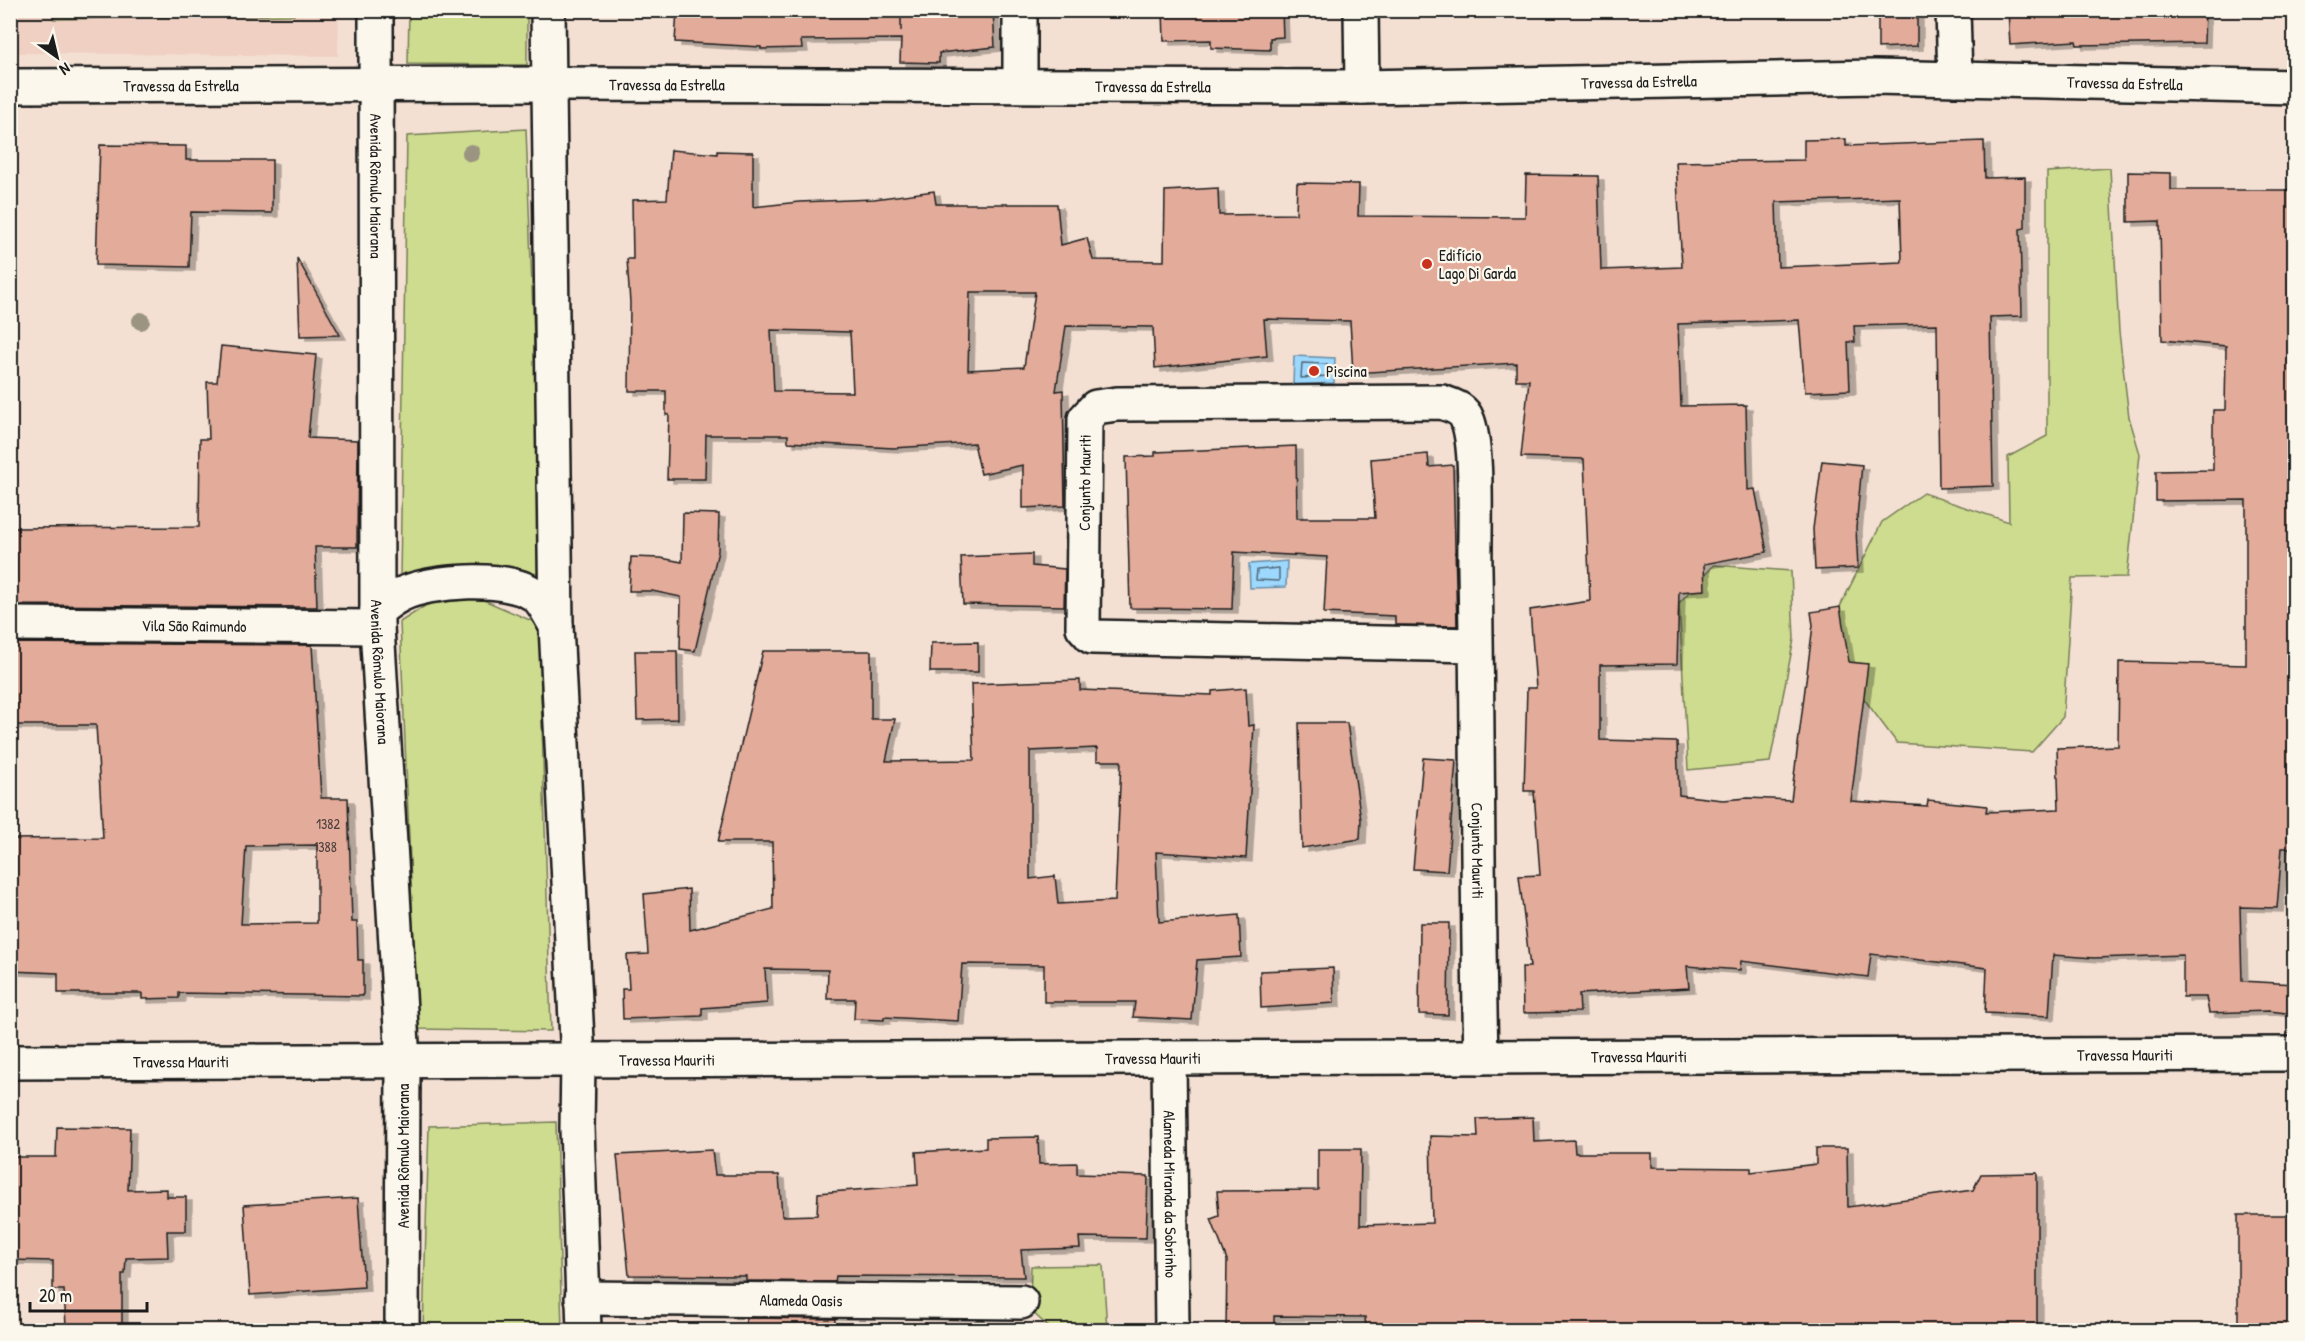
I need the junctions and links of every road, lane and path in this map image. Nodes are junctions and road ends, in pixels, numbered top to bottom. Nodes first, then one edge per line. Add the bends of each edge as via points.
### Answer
1 (376, 10) edge
2 (548, 10) edge
3 (1020, 10) edge
4 (1361, 10) edge
5 (1953, 10) edge
6 (1955, 79) junction
7 (548, 84) junction
8 (376, 85) junction
9 (1020, 85) junction
10 (10, 87) edge
11 (1362, 87) junction
12 (2295, 87) edge
13 (377, 619) junction
14 (10, 624) edge
15 (556, 625) junction
16 (1476, 645) junction
17 (2295, 1054) edge
18 (1481, 1057) junction
19 (1169, 1058) junction
20 (578, 1060) junction
21 (403, 1061) junction
22 (10, 1062) edge
23 (582, 1298) junction
24 (1021, 1302) dead end
25 (402, 1330) edge
26 (584, 1330) edge
27 (1173, 1330) edge

1 - 8 street, Avenida Rômulo Maiorana
2 - 7 street
3 - 9 street
4 - 11 street
5 - 6 street
6 - 11 street, Travessa da Estrella via 1875,77
6 - 12 street, Travessa da Estrella
7 - 8 street, Travessa da Estrella
7 - 9 street, Travessa da Estrella
7 - 15 street
8 - 10 street, Travessa da Estrella
8 - 13 street, Avenida Rômulo Maiorana
9 - 11 street, Travessa da Estrella
13 - 14 street, Vila São Raimundo
13 - 15 street via 401,594 447,583 484,581 535,595
13 - 21 street, Avenida Rômulo Maiorana
15 - 20 street
16 - 16 street, Conjunto Mauriti via 1473,457 1467,419 1461,410 1442,402 1117,404 1096,407 1085,419 1083,627 1092,637
16 - 18 street, Conjunto Mauriti
17 - 18 street, Travessa Mauriti
18 - 19 street, Travessa Mauriti
19 - 20 street, Travessa Mauriti
19 - 27 street, Alameda Miranda da Sobrinho
20 - 21 street, Travessa Mauriti
20 - 23 street
21 - 22 street, Travessa Mauriti
21 - 25 street, Avenida Rômulo Maiorana
23 - 24 street, Alameda Oasis
23 - 26 street

